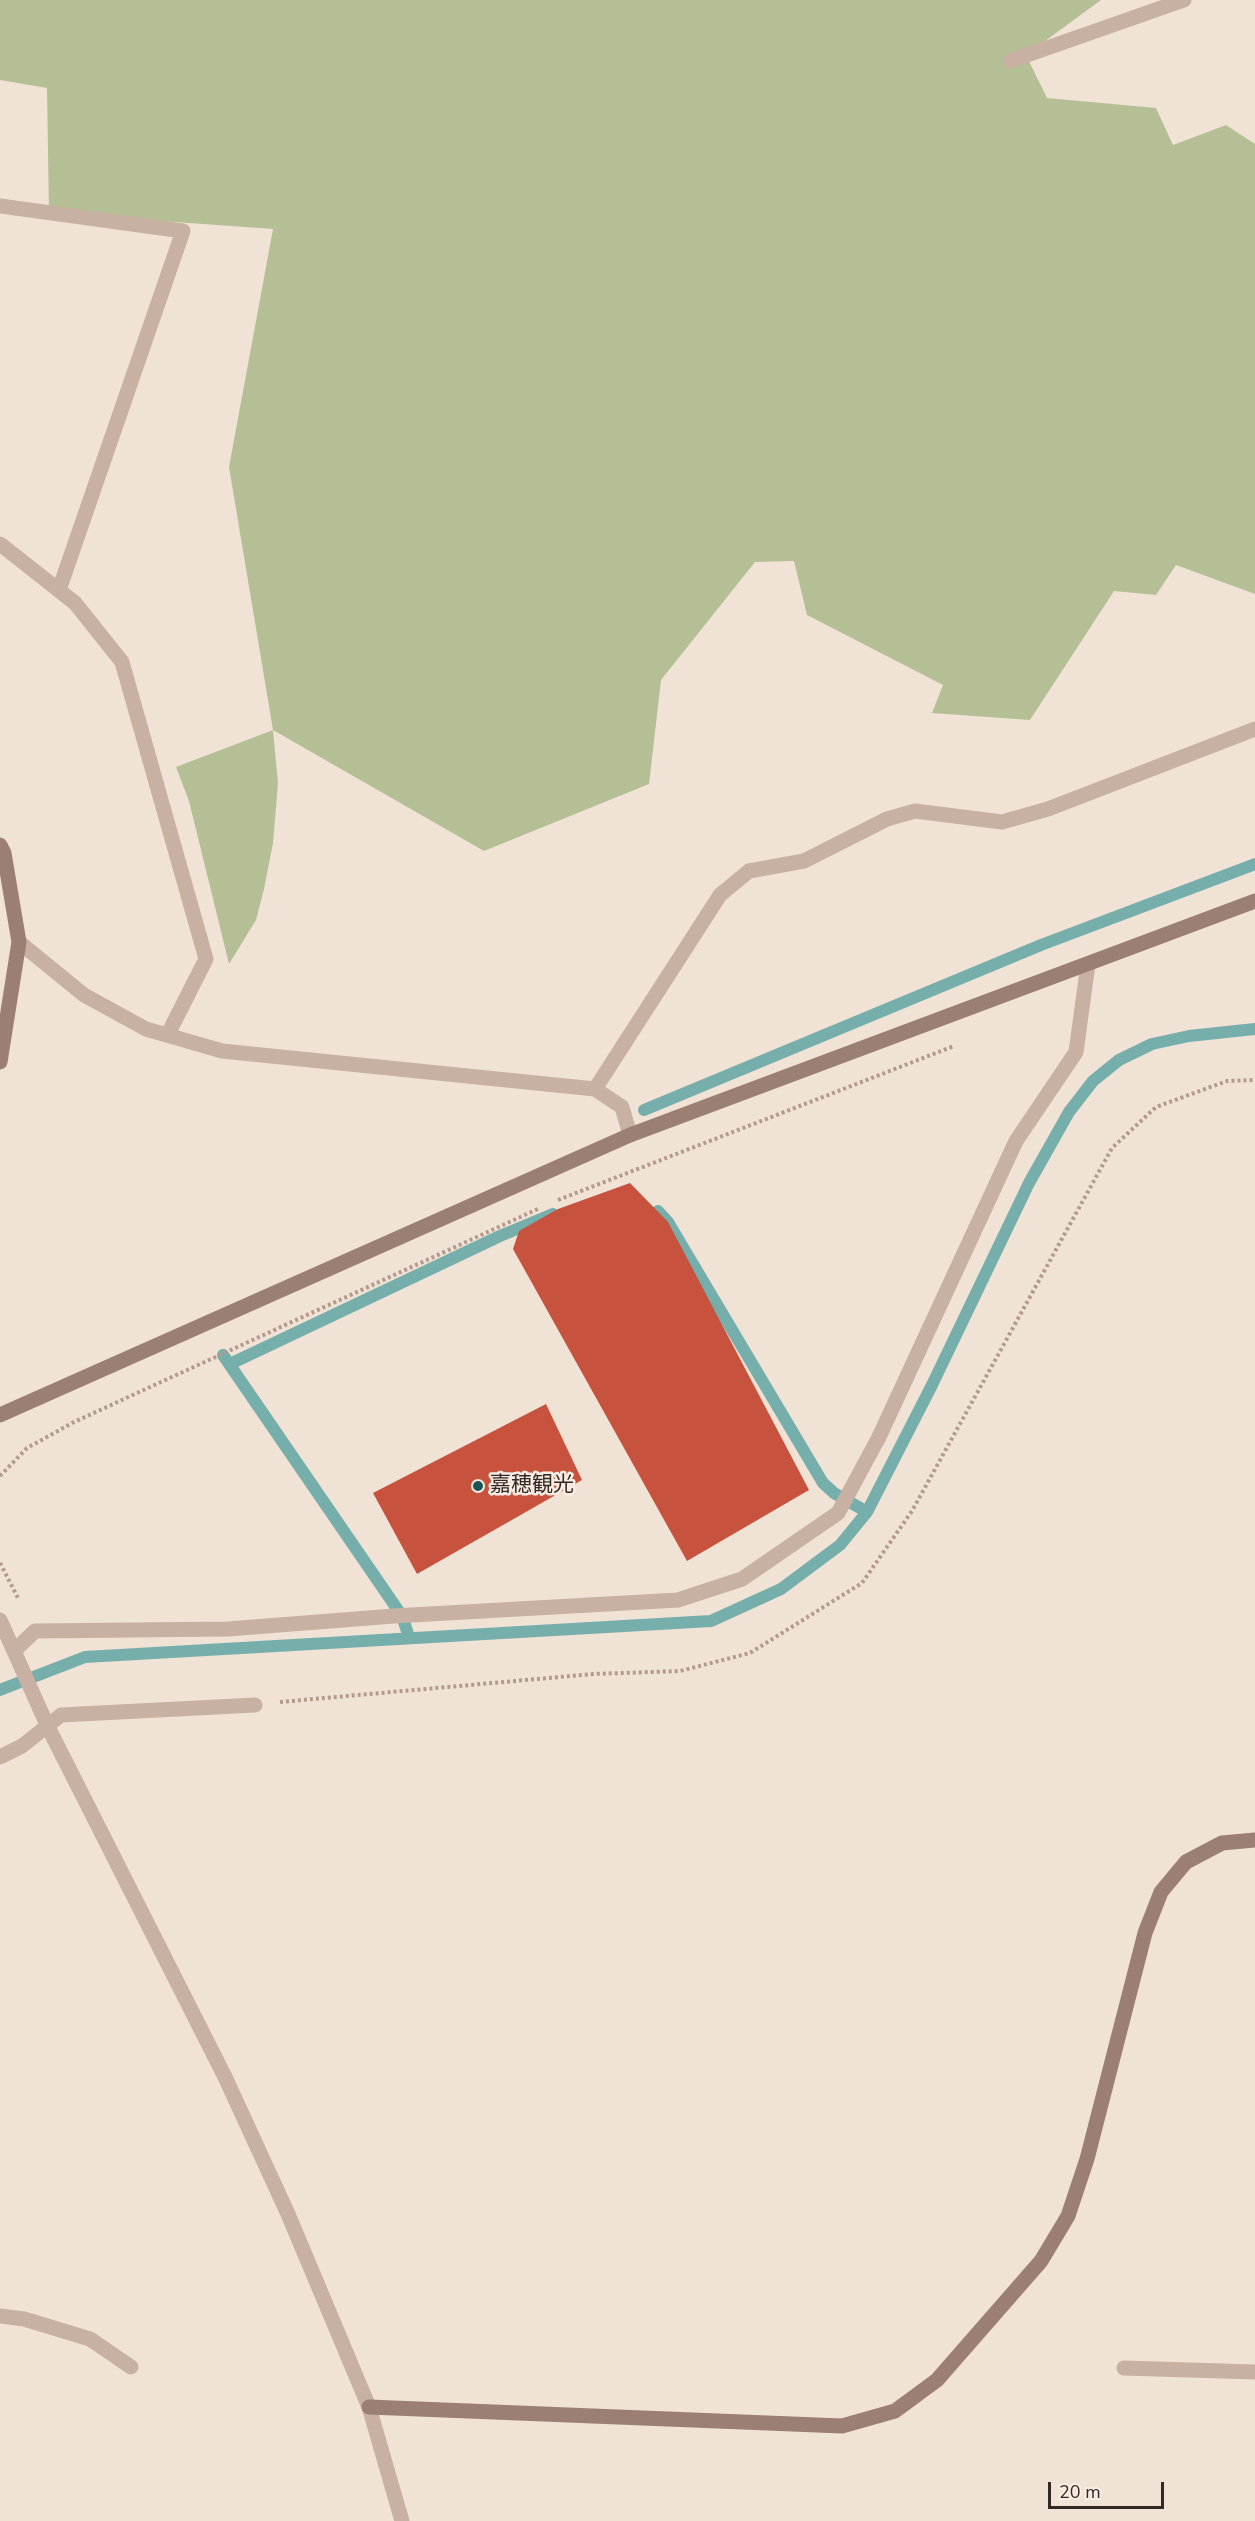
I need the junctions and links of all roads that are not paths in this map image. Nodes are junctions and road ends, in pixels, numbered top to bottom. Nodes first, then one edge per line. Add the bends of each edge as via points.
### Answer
1 (1184, 0) edge
2 (1010, 61) dead end
3 (0, 206) edge
4 (0, 544) edge
5 (59, 590) junction
6 (1255, 729) edge
7 (0, 844) edge
8 (1255, 901) edge
9 (19, 942) junction
10 (1088, 964) junction
11 (168, 1034) junction
12 (0, 1062) edge
13 (595, 1089) junction
14 (630, 1135) junction
15 (0, 1415) edge
16 (0, 1620) edge
17 (14, 1651) junction
18 (255, 1705) road end
19 (48, 1727) junction
20 (0, 1757) edge
21 (1255, 1840) edge
22 (0, 2316) edge
23 (131, 2367) dead end
24 (1125, 2368) dead end
25 (1255, 2372) edge
26 (369, 2407) junction
27 (402, 2521) edge

1 - 2 street
3 - 5 street via 183,231
4 - 5 street
5 - 11 street via 75,603 122,662 206,959
6 - 13 street via 1048,809 1002,822 915,811 886,819 804,861 749,871 720,895
7 - 9 street
8 - 10 street
9 - 11 street via 84,995 146,1029
9 - 12 street
10 - 14 street
10 - 17 street via 1076,1052 1016,1141 879,1437 838,1513 742,1579 678,1600 228,1629 35,1630
11 - 13 street via 222,1051
13 - 14 street via 622,1107
14 - 15 street
16 - 17 street
17 - 19 street
18 - 19 street via 61,1715
19 - 20 street
19 - 26 street via 225,2077
21 - 26 street via 1222,1843 1186,1862 1161,1892 1145,1933 1068,2216 1041,2261 937,2380 895,2411 842,2426
22 - 23 street via 24,2319 90,2340
24 - 25 street
26 - 27 street

